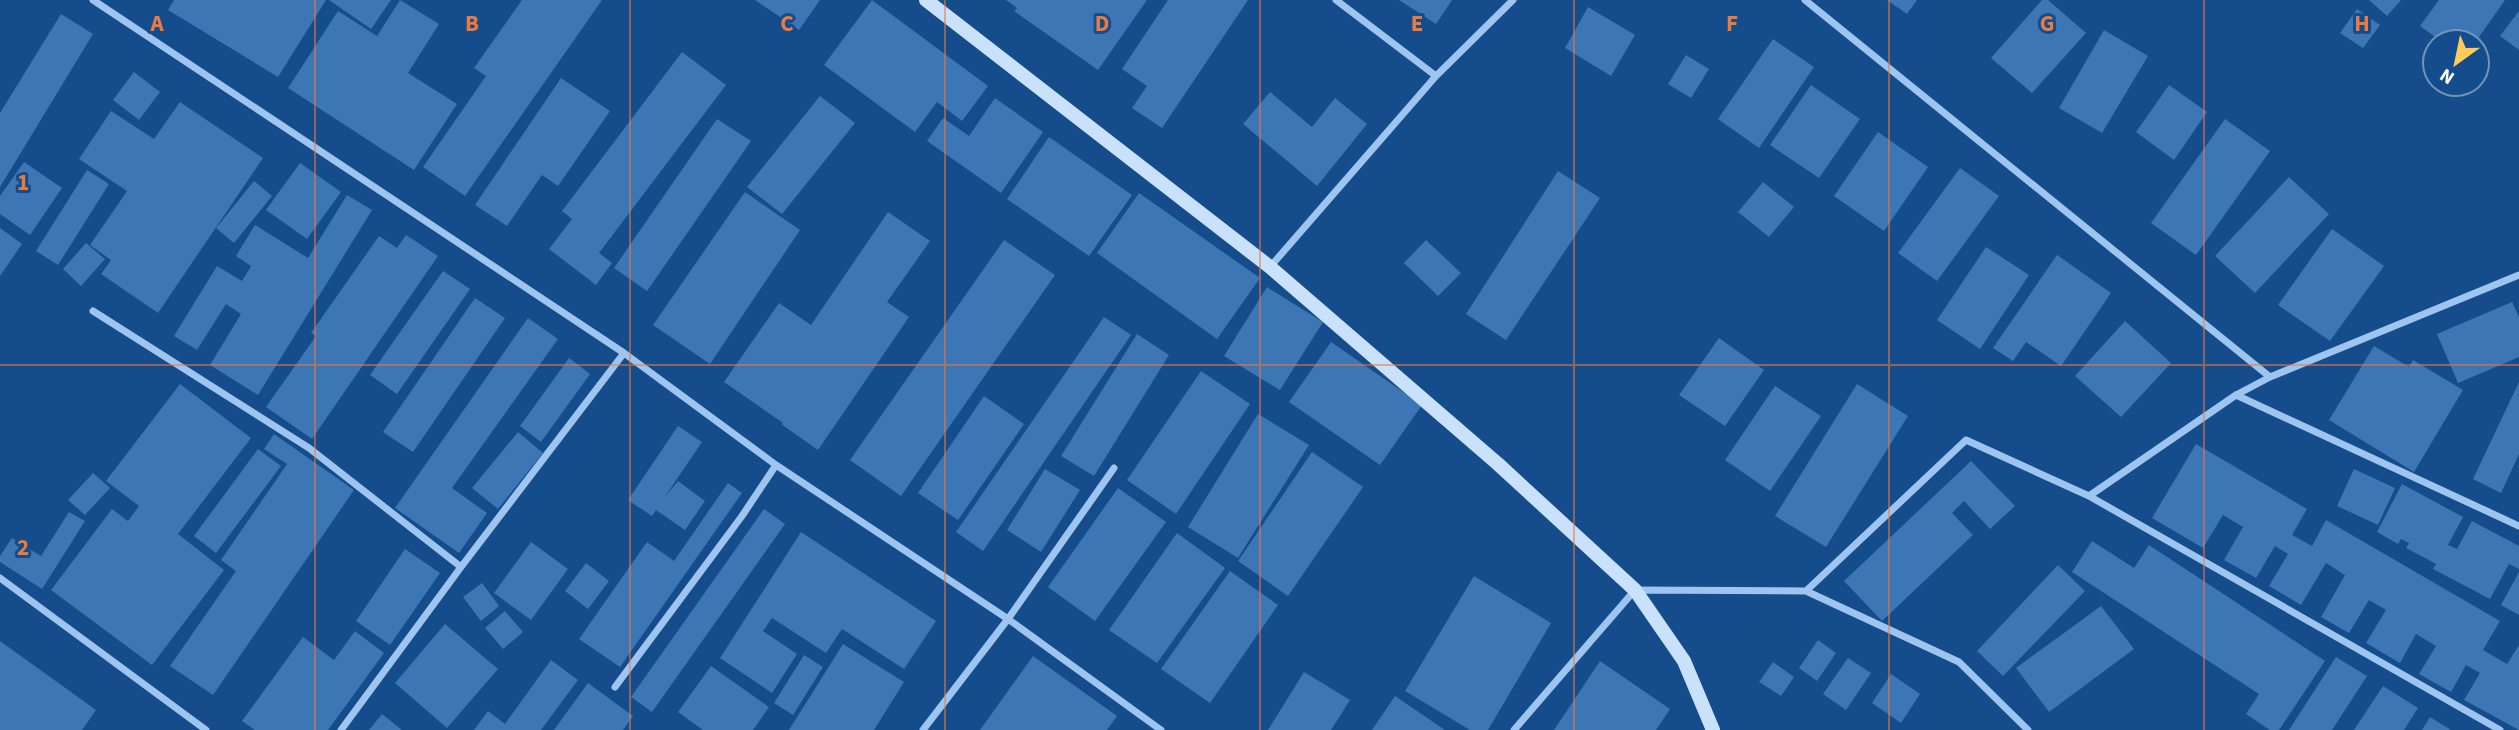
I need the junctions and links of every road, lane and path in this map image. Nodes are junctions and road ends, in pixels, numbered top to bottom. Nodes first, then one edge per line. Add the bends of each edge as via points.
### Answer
1 (93, 0) edge
2 (926, 0) edge
3 (1336, 0) edge
4 (1513, 0) edge
5 (1805, 0) edge
6 (1436, 76) junction
7 (1269, 267) junction
8 (2519, 275) edge
9 (93, 311) dead end
10 (625, 353) junction
11 (2270, 377) junction
12 (2236, 395) junction
13 (776, 466) junction
14 (1114, 468) dead end
15 (2089, 496) junction
16 (2519, 526) edge
17 (461, 567) junction
18 (0, 578) edge
19 (1635, 590) junction
20 (1807, 590) junction
21 (1007, 618) junction
22 (615, 687) dead end
23 (206, 730) edge
24 (341, 730) edge
25 (923, 730) edge
26 (1161, 730) edge
27 (1514, 730) edge
28 (1713, 730) edge
29 (2028, 730) edge
30 (2500, 730) edge

1 - 10 street
2 - 7 main road
3 - 6 street
4 - 6 street
5 - 11 street
6 - 7 street
7 - 19 main road via 1498,464
8 - 11 street
9 - 17 street via 309,448
10 - 13 street
10 - 17 street
11 - 12 street
12 - 15 street
12 - 16 street
13 - 21 street
13 - 22 street
14 - 21 street
15 - 20 street via 1966,440
15 - 30 street
17 - 24 street
18 - 23 street
19 - 20 street
19 - 27 street
19 - 28 main road via 1684,661
20 - 29 street via 1959,662
21 - 25 street
21 - 26 street

